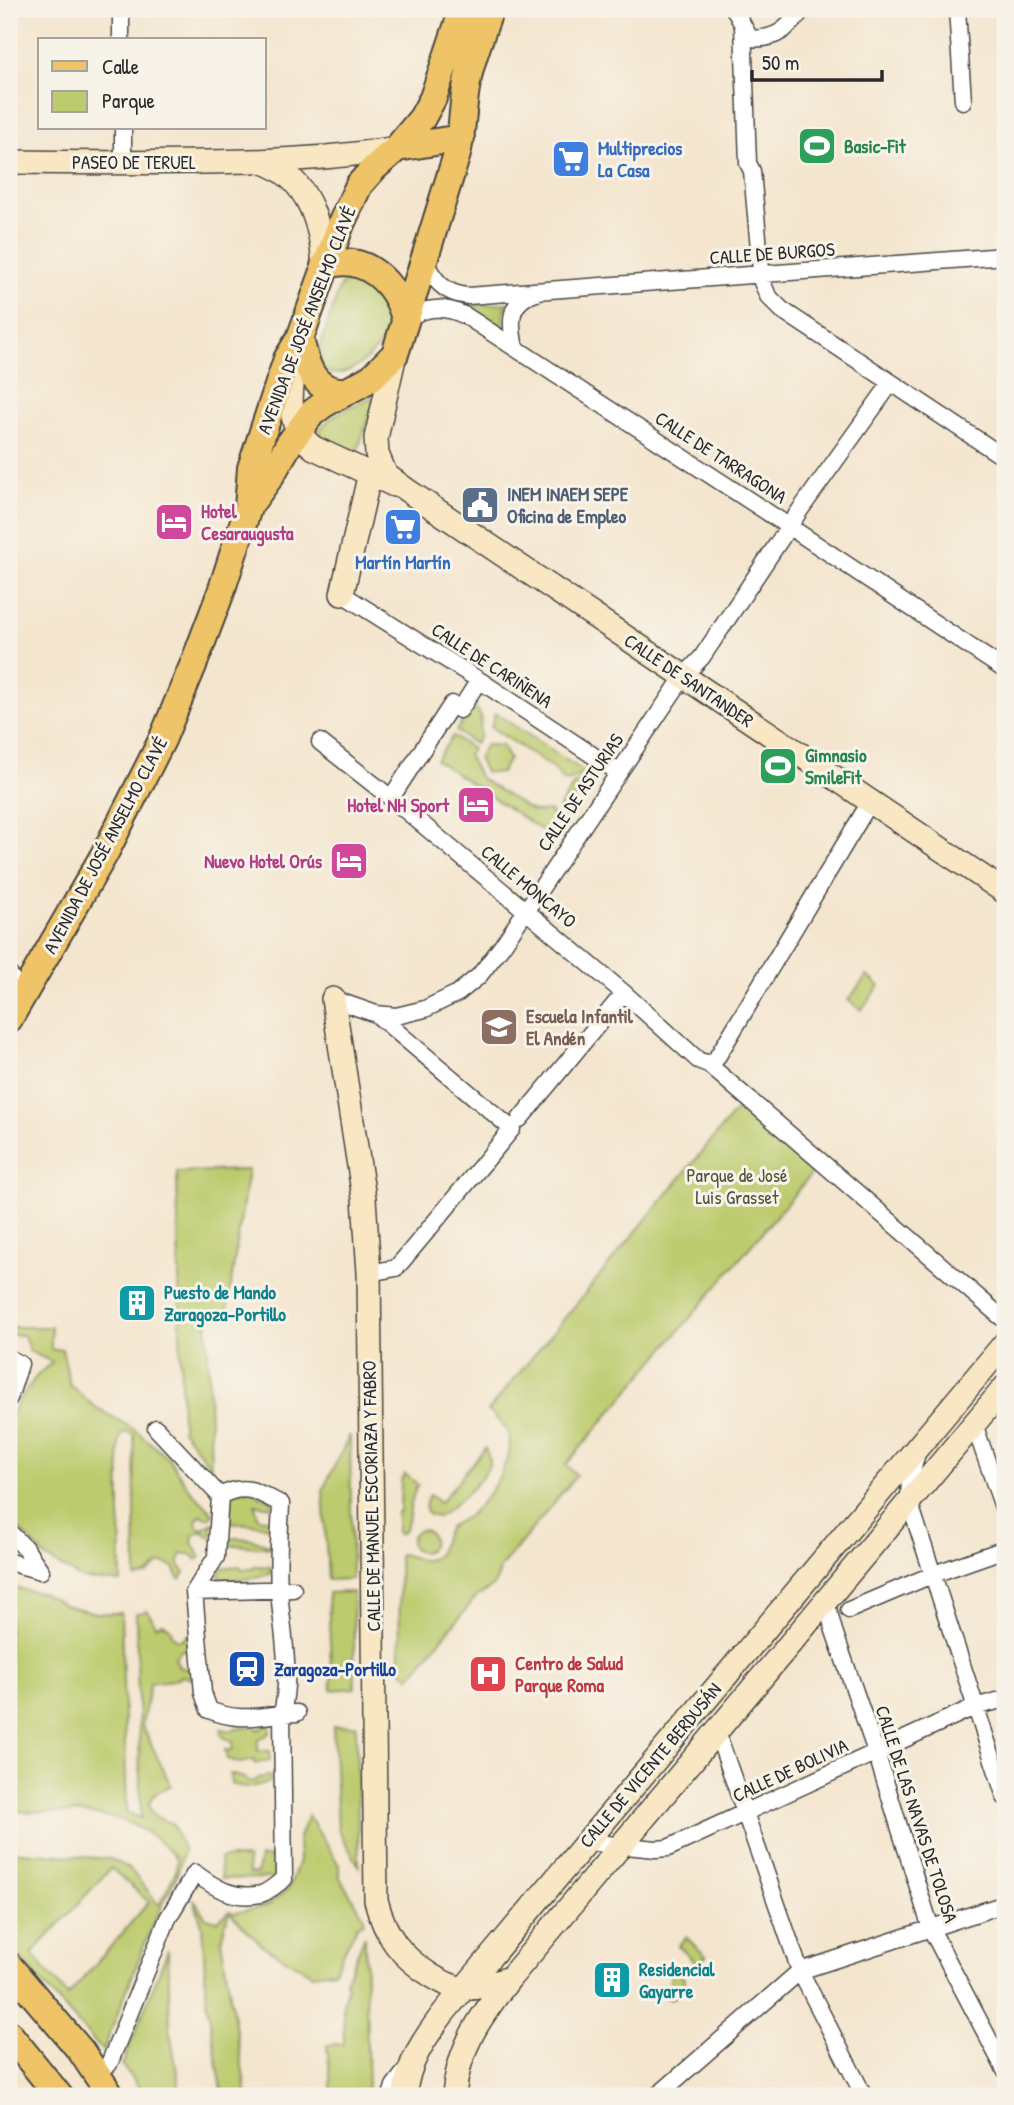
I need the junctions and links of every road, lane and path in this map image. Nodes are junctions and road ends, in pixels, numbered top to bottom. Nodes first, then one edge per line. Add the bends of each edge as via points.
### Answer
1 (121, 9) edge
2 (463, 9) edge
3 (490, 9) edge
4 (734, 9) edge
5 (803, 9) edge
6 (957, 9) edge
7 (746, 32) junction
8 (121, 38) edge
9 (963, 102) dead end
10 (123, 130) edge
11 (461, 138) junction
12 (397, 148) junction
13 (260, 161) junction
14 (9, 162) edge
15 (123, 163) junction
16 (1005, 256) edge
17 (424, 259) junction
18 (324, 266) junction
19 (761, 276) junction
20 (542, 291) junction
21 (405, 318) junction
22 (300, 338) junction
23 (515, 348) junction
24 (395, 354) junction
25 (891, 383) junction
26 (348, 391) junction
27 (297, 432) junction
28 (1005, 458) edge
29 (378, 474) junction
30 (248, 508) junction
31 (790, 527) junction
32 (342, 594) joint
33 (1005, 670) edge
34 (684, 676) junction
35 (479, 680) junction
36 (320, 742) dead end
37 (618, 772) junction
38 (391, 798) junction
39 (870, 802) junction
40 (1005, 892) edge
41 (526, 911) junction
42 (16, 985) edge
43 (624, 993) junction
44 (333, 999) joint
45 (376, 1014) junction
46 (9, 1019) edge
47 (708, 1064) junction
48 (516, 1124) junction
49 (369, 1273) junction
50 (1001, 1317) dead end
51 (1005, 1343) edge
52 (9, 1358) edge
53 (1005, 1387) edge
54 (9, 1398) edge
55 (974, 1424) junction
56 (156, 1428) dead end
57 (918, 1447) junction
58 (220, 1496) junction
59 (909, 1502) junction
60 (1005, 1513) edge
61 (9, 1532) edge
62 (1005, 1549) edge
63 (9, 1562) edge
64 (933, 1574) junction
65 (286, 1589) junction
66 (194, 1592) junction
67 (825, 1601) junction
68 (849, 1610) dead end
69 (1005, 1699) edge
70 (974, 1707) junction
71 (289, 1713) junction
72 (717, 1732) junction
73 (876, 1752) junction
74 (1005, 1797) edge
75 (745, 1814) junction
76 (586, 1842) junction
77 (622, 1846) junction
78 (1005, 1904) edge
79 (931, 1930) junction
80 (9, 1966) edge
81 (800, 1971) junction
82 (510, 1978) junction
83 (463, 1988) junction
84 (9, 2034) edge
85 (413, 2062) junction
86 (106, 2066) dead end
87 (1005, 2070) edge
88 (59, 2096) edge
89 (111, 2096) edge
90 (391, 2096) edge
91 (405, 2096) edge
92 (454, 2096) edge
93 (657, 2096) edge
94 (864, 2096) edge

1 - 8 street
2 - 12 main road, AVENIDA DE JOSÉ ANSELMO CLAVÉ via 433,98 418,125
3 - 11 main road via 469,71
4 - 7 street
5 - 7 street via 778,35 764,39
6 - 9 street
7 - 19 street via 745,116
10 - 15 street
11 - 12 main road
11 - 17 main road
12 - 13 main road, PASEO DE TERUEL via 333,158
12 - 18 main road, AVENIDA DE JOSÉ ANSELMO CLAVÉ via 356,190
13 - 15 main road, PASEO DE TERUEL
13 - 18 main road, PASEO DE TERUEL via 292,177 306,197 319,231
14 - 15 main road, PASEO DE TERUEL
16 - 19 street, CALLE DE BURGOS
17 - 20 street, CALLE DE BURGOS via 440,286 456,294
17 - 21 main road
18 - 21 main road via 348,263 373,270 396,295
18 - 22 main road, AVENIDA DE JOSÉ ANSELMO CLAVÉ
19 - 20 street, CALLE DE BURGOS
19 - 25 street via 764,288 782,310
20 - 23 street via 516,307 511,329
21 - 23 street, CALLE DE TARRAGONA via 424,310 450,308
21 - 24 main road
22 - 26 main road via 306,363 318,382 332,391
22 - 27 main road via 291,384
22 - 30 main road, AVENIDA DE JOSÉ ANSELMO CLAVÉ via 287,359 251,468
23 - 31 street, CALLE DE TARRAGONA
24 - 26 main road, AVENIDA DE JOSÉ ANSELMO CLAVÉ via 371,378
24 - 29 main road via 376,438
25 - 28 street
25 - 31 street, CALLE DE ASTURIAS
26 - 27 main road, AVENIDA DE JOSÉ ANSELMO CLAVÉ via 319,407
27 - 29 main road, CALLE DE SANTANDER via 314,448
27 - 30 main road, AVENIDA DE JOSÉ ANSELMO CLAVÉ
29 - 32 main road
29 - 34 main road, CALLE DE SANTANDER
30 - 42 main road, AVENIDA DE JOSÉ ANSELMO CLAVÉ via 209,625 157,750 105,853
31 - 33 street, CALLE DE TARRAGONA
31 - 34 street, CALLE DE ASTURIAS via 702,657
32 - 35 street, CALLE DE CARIÑENA
34 - 37 street, CALLE DE ASTURIAS
34 - 39 main road, CALLE DE SANTANDER
35 - 37 street, CALLE DE CARIÑENA
35 - 38 street via 460,710 452,704
36 - 38 street, CALLE MONCAYO
37 - 41 street, CALLE DE ASTURIAS
38 - 41 street, CALLE MONCAYO
39 - 40 main road, CALLE DE SANTANDER
39 - 47 street via 716,1059
41 - 43 street, CALLE MONCAYO
41 - 45 street, CALLE DE ASTURIAS via 479,976 458,993 425,1009 397,1016
42 - 46 main road, AVENIDA DE JOSÉ ANSELMO CLAVÉ
43 - 47 street, CALLE MONCAYO
43 - 48 street
44 - 45 street
44 - 49 main road, CALLE DE MANUEL ESCORIAZA Y FABRO via 364,1198
45 - 48 street
47 - 50 street, CALLE MONCAYO
48 - 49 street via 403,1261 396,1268
49 - 83 main road, CALLE DE MANUEL ESCORIAZA Y FABRO via 376,1900 382,1922 405,1957 443,1983
51 - 57 main road, CALLE DE VICENTE BERDUSÁN
52 - 54 street via 20,1364
53 - 55 main road, CALLE DE VICENTE BERDUSÁN
55 - 59 main road, CALLE DE VICENTE BERDUSÁN
55 - 60 street
56 - 58 street
57 - 59 street, CALLE DE VICENTE BERDUSÁN
57 - 76 main road, CALLE DE VICENTE BERDUSÁN
58 - 65 street via 249,1489 281,1504
58 - 66 street via 216,1557
59 - 64 street
59 - 67 main road, CALLE DE VICENTE BERDUSÁN
61 - 63 street via 41,1571
62 - 64 street
64 - 68 street
64 - 70 street
65 - 66 street
65 - 71 street
66 - 71 street via 203,1693 209,1710 244,1719
67 - 72 main road, CALLE DE VICENTE BERDUSÁN
67 - 73 street, CALLE DE LAS NAVAS DE TOLOSA
69 - 70 street, CALLE DE BOLIVIA
70 - 73 street, CALLE DE BOLIVIA
70 - 74 street
71 - 86 street via 284,1879 263,1894 232,1895 195,1873 168,1918
72 - 75 street
72 - 77 main road, CALLE DE VICENTE BERDUSÁN
73 - 75 street, CALLE DE BOLIVIA
73 - 79 street, CALLE DE LAS NAVAS DE TOLOSA
75 - 77 street, CALLE DE BOLIVIA via 668,1848
75 - 81 street
76 - 77 street, CALLE DE BOLIVIA
76 - 83 main road, CALLE DE VICENTE BERDUSÁN
77 - 82 main road, CALLE DE VICENTE BERDUSÁN
78 - 79 street
79 - 81 street
79 - 87 street, CALLE DE LAS NAVAS DE TOLOSA
80 - 89 main road via 81,2051
81 - 93 street
81 - 94 street
82 - 83 main road
82 - 92 main road, CALLE DE VICENTE BERDUSÁN via 463,2052
83 - 85 main road, CALLE DE VICENTE BERDUSÁN
84 - 88 main road
85 - 90 street
85 - 91 main road, CALLE DE VICENTE BERDUSÁN

